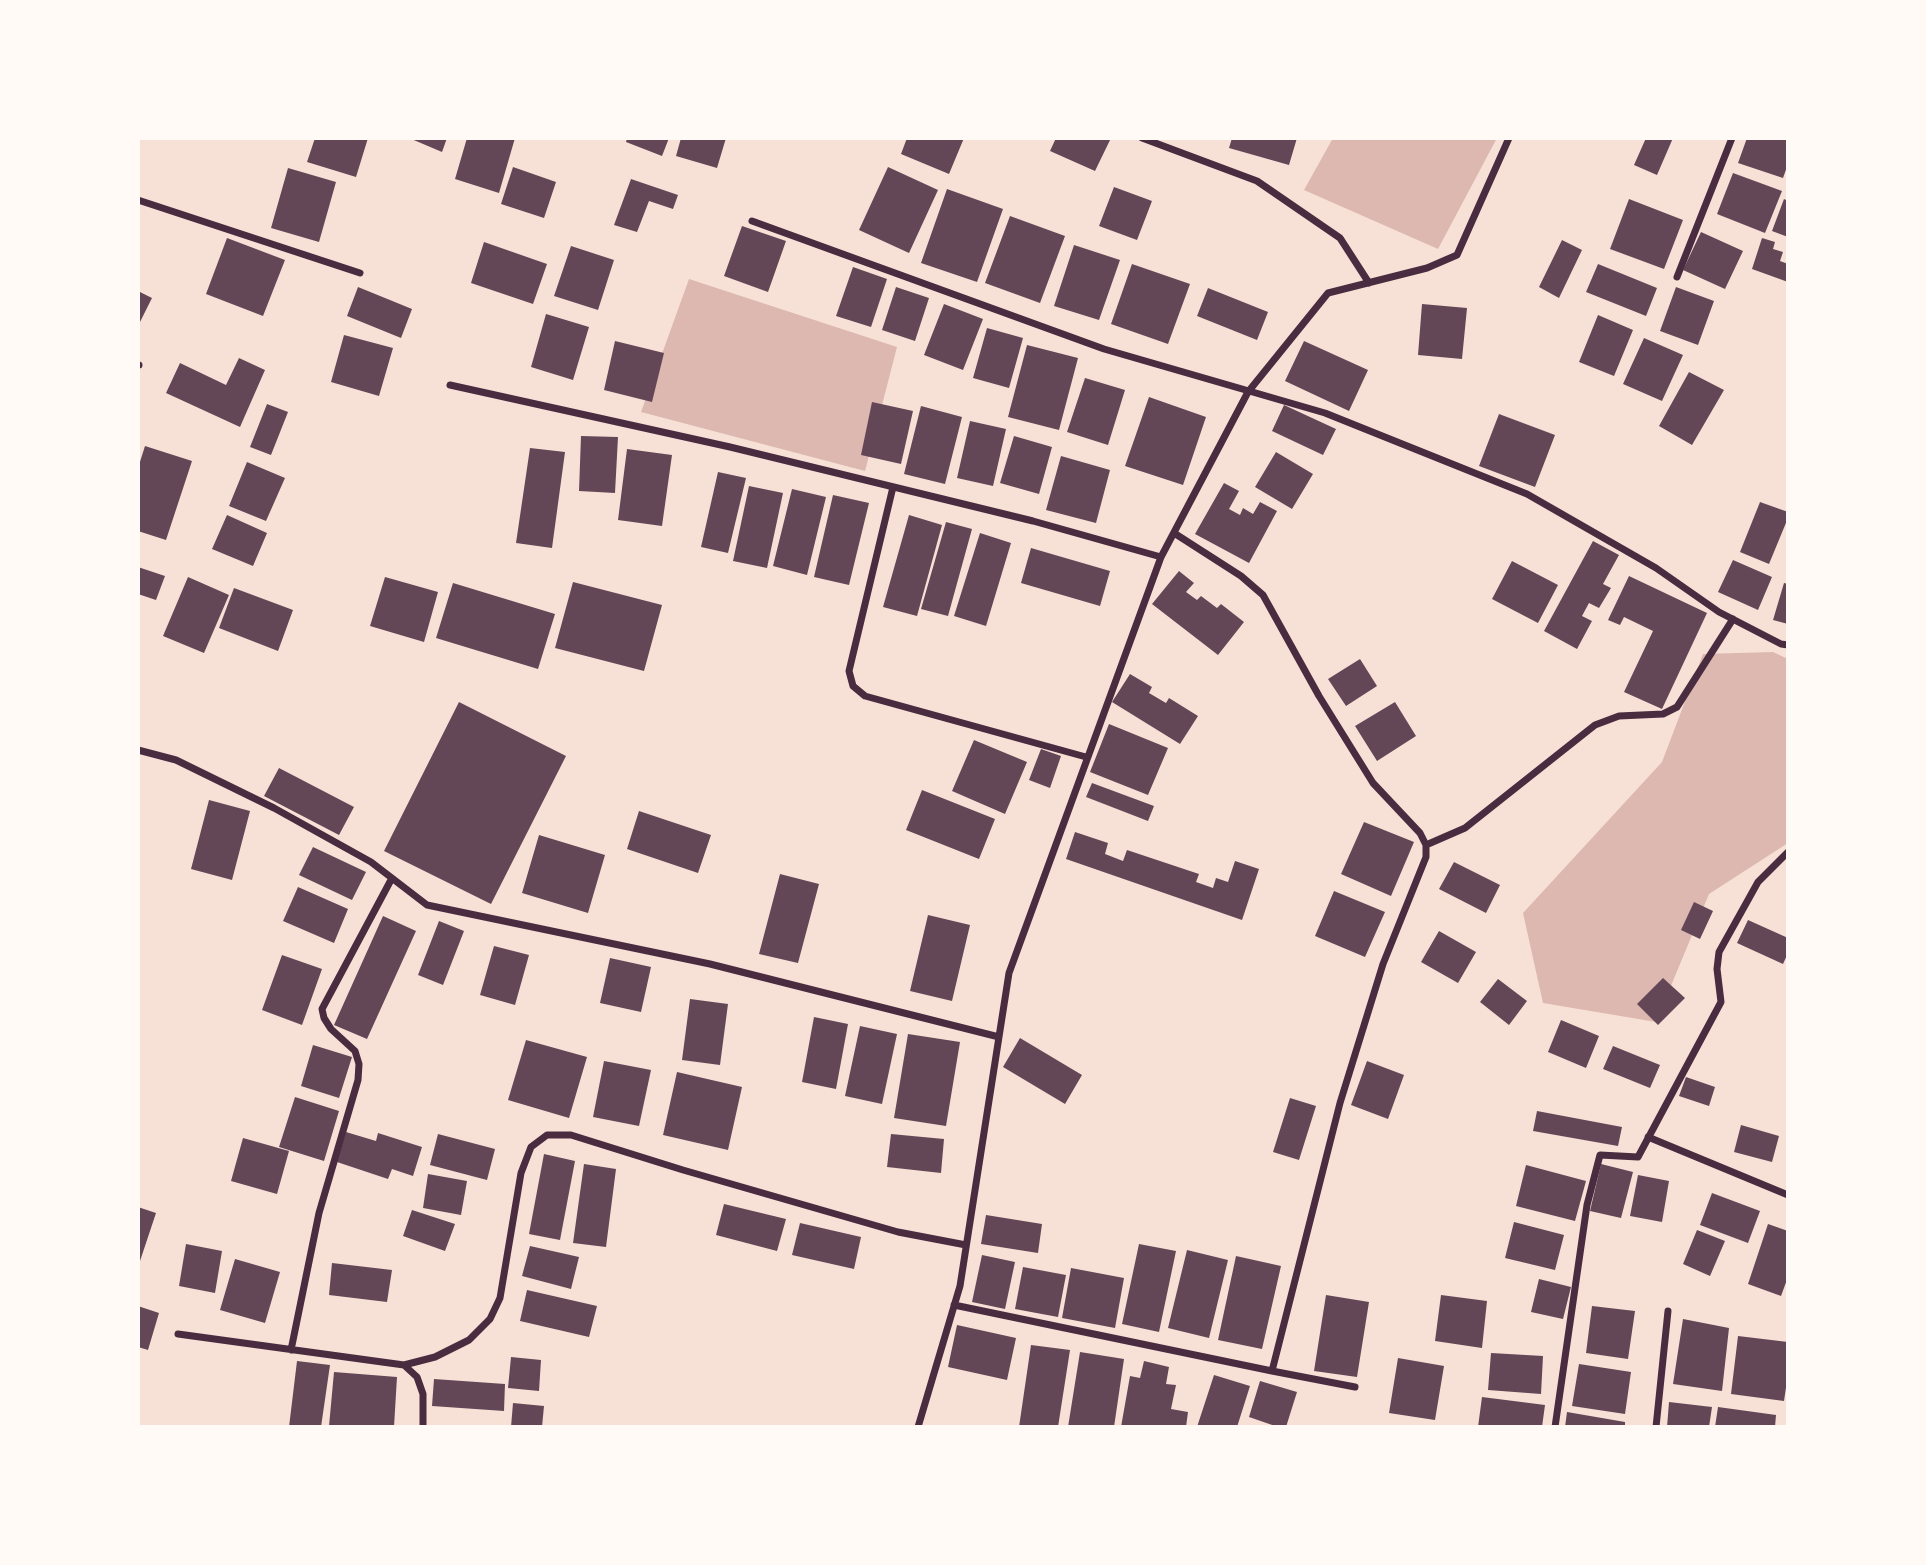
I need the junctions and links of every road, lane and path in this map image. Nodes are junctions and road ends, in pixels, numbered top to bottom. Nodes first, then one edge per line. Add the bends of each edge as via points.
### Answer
1 (1142, 138) edge
2 (1509, 138) edge
3 (1732, 138) edge
4 (138, 200) edge
5 (752, 221) dead end
6 (360, 273) dead end
7 (1677, 277) dead end
8 (1368, 283) junction
9 (450, 385) dead end
10 (1248, 392) junction
11 (893, 487) junction
12 (1174, 533) junction
13 (1161, 557) junction
14 (1733, 619) junction
15 (1788, 645) edge
16 (138, 750) edge
17 (1086, 757) junction
18 (1426, 845) junction
19 (1788, 852) edge
20 (392, 878) junction
21 (999, 1037) junction
22 (1648, 1137) junction
23 (1788, 1195) edge
24 (966, 1245) junction
25 (954, 1305) junction
26 (1668, 1311) dead end
27 (178, 1334) dead end
28 (291, 1350) junction
29 (404, 1365) junction
30 (1272, 1371) junction
31 (1355, 1387) dead end
32 (423, 1427) edge
33 (918, 1427) edge
34 (1555, 1427) edge
35 (1656, 1427) edge

1 - 8 street via 1257,181 1340,238
2 - 8 street via 1457,254 1427,268
3 - 7 street
4 - 6 street
5 - 10 street via 1104,349
8 - 10 street via 1328,293
9 - 11 street
10 - 12 street
10 - 14 street via 1325,413 1527,494 1656,568
11 - 13 street
11 - 17 street via 849,671 853,686 865,695
12 - 13 street
12 - 18 street via 1262,595 1373,783
13 - 17 street
14 - 15 street
14 - 18 street via 1677,707 1663,714 1619,716 1595,725 1465,828
16 - 20 street via 176,760 274,808
17 - 21 street via 1009,972
18 - 30 street via 1426,857 1383,964 1340,1103
19 - 22 street via 1758,882 1719,952 1721,1002
20 - 21 street via 427,905 710,964
20 - 28 street via 322,1009 331,1029 355,1051 358,1080 319,1213
21 - 24 street
22 - 23 street
22 - 34 street via 1638,1157 1600,1155 1587,1205
24 - 25 street
24 - 29 street via 898,1232 571,1135 547,1135 531,1147 521,1173 500,1298 490,1320 469,1340 435,1357
25 - 30 street
25 - 33 street
26 - 35 street
27 - 28 street
28 - 29 street
29 - 32 street via 417,1377 423,1394
30 - 31 street

